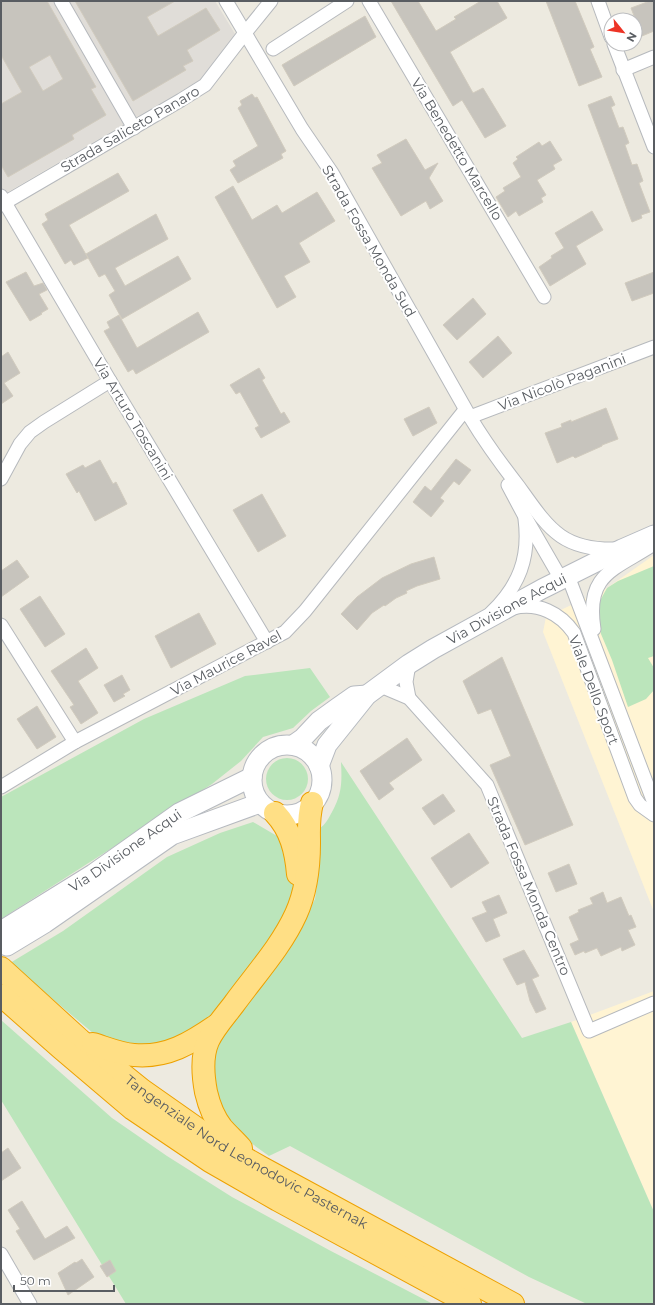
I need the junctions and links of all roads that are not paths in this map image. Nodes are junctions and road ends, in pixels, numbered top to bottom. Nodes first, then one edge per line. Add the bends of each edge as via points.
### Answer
1 (61, 1) edge
2 (226, 1) edge
3 (271, 1) edge
4 (347, 1) edge
5 (369, 1) edge
6 (598, 1) edge
7 (603, 14) edge
8 (245, 33) junction
9 (273, 49) dead end
10 (617, 52) edge
11 (654, 57) edge
12 (624, 70) junction
13 (134, 128) junction
14 (654, 147) edge
15 (2, 201) edge
16 (544, 297) dead end
17 (654, 347) edge
18 (110, 381) junction
19 (468, 414) junction
20 (491, 451) junction
21 (1, 479) edge
22 (524, 515) junction
23 (654, 535) edge
24 (654, 544) edge
25 (622, 549) junction
26 (565, 577) junction
27 (503, 610) junction
28 (1, 625) edge
29 (476, 626) junction
30 (267, 642) junction
31 (597, 651) junction
32 (409, 664) junction
33 (373, 691) junction
34 (409, 698) junction
35 (75, 742) junction
36 (293, 745) junction
37 (319, 766) junction
38 (252, 777) junction
39 (1, 787) edge
40 (312, 803) junction
41 (654, 804) edge
42 (268, 808) junction
43 (654, 815) edge
44 (302, 900) junction
45 (4, 939) edge
46 (1, 968) edge
47 (1, 995) edge
48 (654, 1003) edge
49 (218, 1025) junction
50 (80, 1040) junction
51 (262, 1168) junction
52 (1, 1254) edge
53 (476, 1295) edge
54 (30, 1304) edge
55 (513, 1304) edge

1 - 13 street
2 - 8 street, Strada Fossa Monda Sud
3 - 8 street, Strada Saliceto Panaro
4 - 9 street
5 - 16 street, Via Benedetto Marcello
6 - 7 street
8 - 13 street, Strada Saliceto Panaro via 205,85
8 - 19 street, Strada Fossa Monda Sud via 302,129 332,173
10 - 12 street
11 - 12 street
12 - 14 street
13 - 15 street, Strada Saliceto Panaro
15 - 18 street, Via Arturo Toscanini
17 - 19 street, Via Nicolò Paganini
18 - 21 street via 30,432 20,444
18 - 30 street, Via Arturo Toscanini
19 - 20 street, Strada Fossa Monda Sud
19 - 30 street, Via Maurice Ravel via 297,621 285,632
20 - 22 street, Strada Fossa Monda Sud
20 - 25 street, Strada Fossa Monda Sud via 530,504 556,533 586,547
22 - 26 street, Strada Fossa Monda Sud
22 - 29 street via 526,548 518,578 512,589
23 - 25 main road, Via Divisione Acqui
24 - 31 street, Viale Dello Sport via 616,566 599,583 592,613
25 - 26 main road, Via Divisione Acqui
26 - 27 main road, Via Divisione Acqui
26 - 31 street, Viale Dello Sport
27 - 29 main road, Via Divisione Acqui
27 - 43 street, Viale Dello Sport via 520,606 540,607 561,618 572,629 635,798
28 - 35 street
29 - 32 main road, Via Divisione Acqui
30 - 35 street, Via Maurice Ravel
31 - 41 street, Viale Dello Sport
32 - 33 main road, Via Divisione Acqui
32 - 34 street via 406,682
33 - 34 street, Strada Fossa Monda Centro via 383,687
33 - 36 main road, Via Divisione Acqui via 354,696 342,704
33 - 37 main road, Via Divisione Acqui via 327,745
34 - 48 street, Strada Fossa Monda Centro via 487,784 590,1031
35 - 39 street, Via Maurice Ravel
36 - 37 main road via 309,753
36 - 38 main road via 280,745 265,752 254,767
37 - 40 main road via 321,787
38 - 42 main road via 253,788
38 - 45 main road, Via Divisione Acqui via 179,813
40 - 42 main road via 296,813 284,814
40 - 44 highway via 308,815 308,871
42 - 44 highway via 286,828 294,846
42 - 45 main road, Via Divisione Acqui via 172,835 93,891
44 - 49 highway via 274,950
46 - 50 highway, Tangenziale Nord Leonodovic Pasternak
47 - 53 highway, Tangenziale Nord Leonodovic Pasternak via 133,1108 210,1161 278,1200
49 - 50 highway via 185,1045 156,1054 120,1053
49 - 51 highway via 208,1042 203,1058 208,1100 214,1116 222,1127
50 - 51 highway, Tangenziale Nord Leonodovic Pasternak via 184,1120
51 - 53 highway, Tangenziale Nord Leonodovic Pasternak
52 - 54 street
53 - 55 highway, Tangenziale Nord Leonodovic Pasternak

